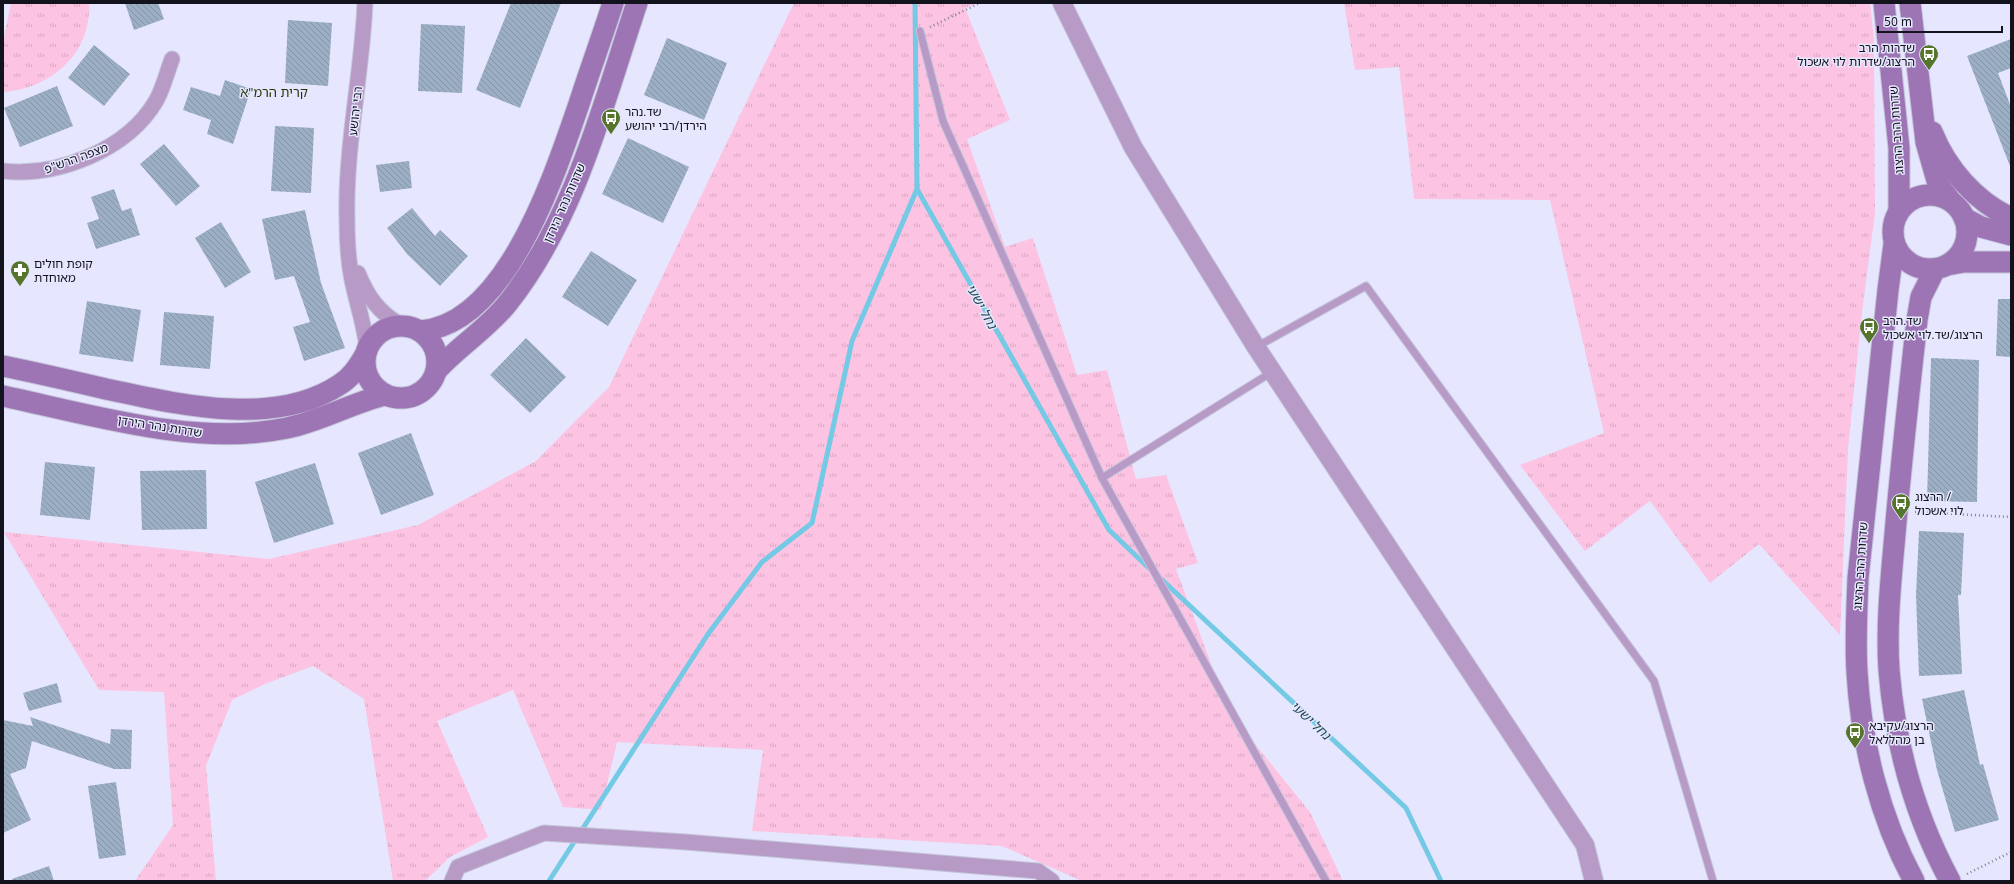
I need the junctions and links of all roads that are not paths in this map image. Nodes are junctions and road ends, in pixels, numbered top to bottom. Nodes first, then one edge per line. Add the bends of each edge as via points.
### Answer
1 (365, 3) edge
2 (613, 3) edge
3 (637, 3) edge
4 (1062, 3) edge
5 (1884, 3) edge
6 (1910, 3) edge
7 (920, 32) road end
8 (172, 59) dead end
9 (1920, 102) junction
10 (3, 170) edge
11 (1950, 200) junction
12 (1899, 210) junction
13 (1964, 218) junction
14 (2011, 218) edge
15 (347, 220) junction
16 (2011, 235) edge
17 (1894, 244) junction
18 (2011, 262) edge
19 (1941, 267) junction
20 (410, 328) junction
21 (1256, 348) junction
22 (366, 352) junction
23 (3, 366) edge
24 (437, 370) junction
25 (1272, 372) junction
26 (385, 395) junction
27 (3, 396) edge
28 (1102, 478) junction
29 (1958, 878) edge
30 (452, 881) edge
31 (1052, 881) edge
32 (1326, 881) edge
33 (1594, 881) edge
34 (1713, 881) edge
35 (1914, 881) edge

1 - 15 street, רבי יהושע via 363,46 346,192
2 - 20 main road, שדרות נהר הירדן via 552,182 521,244 489,290 472,308 443,327
3 - 24 main road, שדרות נהר הירדן via 573,190 541,255 492,321 448,357
4 - 21 street via 1133,147
5 - 12 main road, שדרות הרב הרצוג via 1899,148
6 - 9 main road
7 - 28 lane via 943,121
8 - 10 street, מצפה הרש"פ via 156,101 134,129 106,150 37,172
9 - 11 main road via 1932,165 1938,184
9 - 14 main road via 1935,139 1954,171 1985,202
11 - 12 main road via 1928,194 1907,202
11 - 13 main road
12 - 17 main road via 1892,232
13 - 16 main road via 1987,229
13 - 19 main road via 1967,229 1964,245 1956,258
15 - 20 street, רבי יהושע via 350,247 365,290 388,318
15 - 22 street, רבי יהושע via 348,260 364,327
17 - 19 main road via 1910,264 1922,268
17 - 35 main road, שדרות הרב הרצוג via 1859,570 1857,672 1869,756 1896,846
18 - 19 main road via 1964,262
19 - 29 main road via 1921,297 1917,320 1897,511 1888,626 1889,670 1900,749 1926,834
20 - 22 main road via 390,327 380,331 372,339
20 - 24 main road via 428,338 434,348
21 - 25 street
21 - 34 lane via 1366,286 1654,680
22 - 23 main road, שדרות נהר הירדן via 354,372 340,385 322,394 282,407 260,409 165,402
22 - 26 main road via 365,367 368,379
24 - 26 main road via 426,389 417,395 396,398
25 - 28 lane
25 - 33 street via 1585,845
26 - 27 main road, שדרות נהר הירדן via 360,402 310,423 286,428 221,434 182,432 144,426
28 - 32 lane
30 - 31 street via 458,867 544,833 1038,871

